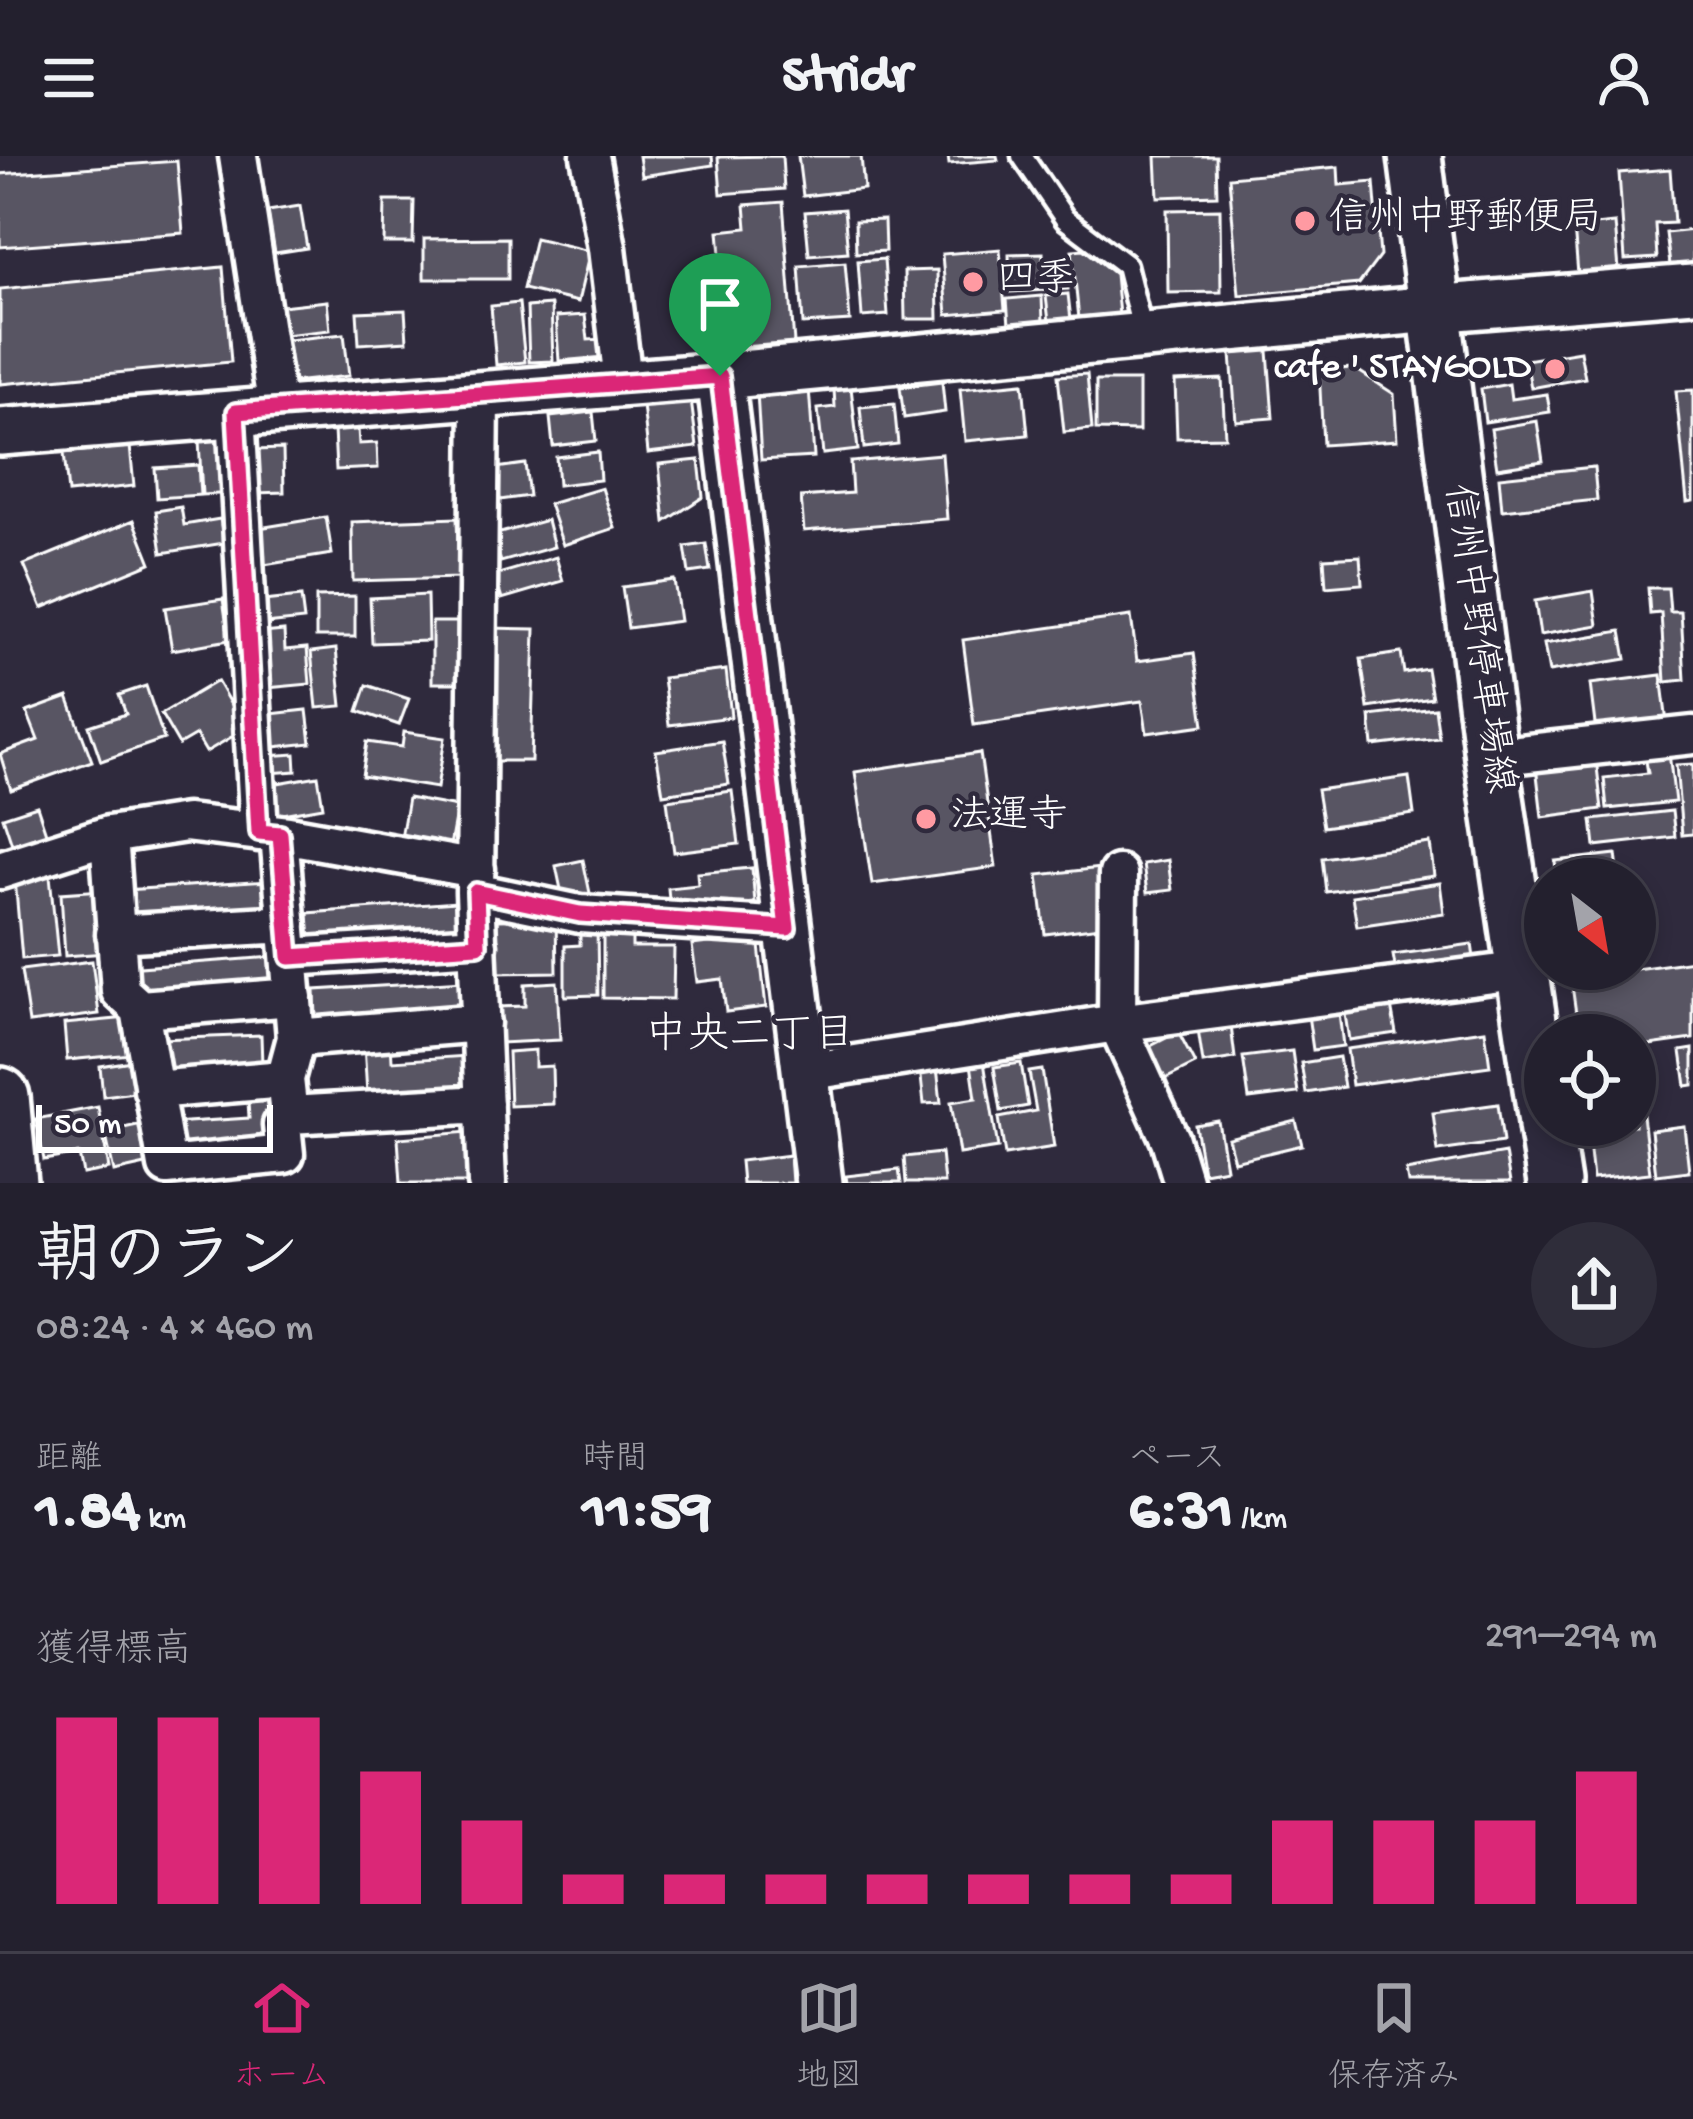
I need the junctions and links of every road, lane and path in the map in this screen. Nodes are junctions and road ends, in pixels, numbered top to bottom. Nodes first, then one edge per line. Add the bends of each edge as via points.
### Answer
1 (238, 156) edge
2 (590, 156) edge
3 (1022, 156) edge
4 (1414, 156) edge
5 (1693, 288) edge
6 (1432, 309) junction
7 (1144, 338) junction
8 (720, 376) junction
9 (623, 381) junction
10 (479, 394) junction
11 (257, 411) junction
12 (0, 433) edge
13 (1693, 735) edge
14 (1491, 757) junction
15 (269, 833) junction
16 (109, 835) junction
17 (0, 870) edge
18 (1118, 874) dead end
19 (476, 880) junction
20 (787, 928) junction
21 (115, 934) junction
22 (288, 940) junction
23 (478, 945) junction
24 (1523, 970) junction
25 (293, 997) junction
26 (140, 1009) junction
27 (1529, 1014) edge
28 (481, 1023) junction
29 (1117, 1023) junction
30 (296, 1038) junction
31 (805, 1072) junction
32 (153, 1090) junction
33 (0, 1097) edge
34 (287, 1097) junction
35 (484, 1104) junction
36 (1548, 1146) edge
37 (8, 1183) edge
38 (487, 1183) edge
39 (819, 1183) edge
40 (1183, 1183) edge
41 (1554, 1183) edge

1 - 11 street
2 - 9 street
3 - 7 lane via 1065,218 1126,265
4 - 6 main road, 信州中野停車場線
5 - 6 street
6 - 7 street
6 - 14 main road, 信州中野停車場線
7 - 8 street
8 - 9 street
8 - 20 street
9 - 10 street
10 - 11 street
10 - 19 street
11 - 12 street
11 - 15 street
13 - 14 street
14 - 24 main road, 信州中野停車場線
15 - 16 street via 186,823
15 - 19 street
15 - 22 street
16 - 17 street
16 - 21 street
18 - 29 street
19 - 20 street via 580,914
19 - 23 street
20 - 31 street
21 - 22 street
21 - 26 street via 120,991
22 - 23 street
22 - 25 street
23 - 28 street
24 - 27 main road, 信州中野停車場線
24 - 29 street
25 - 26 street
25 - 30 street
26 - 32 street
28 - 30 street
28 - 35 street
29 - 31 street
29 - 40 street
30 - 34 street
31 - 39 street
32 - 34 street
32 - 34 street via 167,1166 285,1154
33 - 37 main road
34 - 35 street
35 - 38 street
36 - 41 main road, 信州中野停車場線

